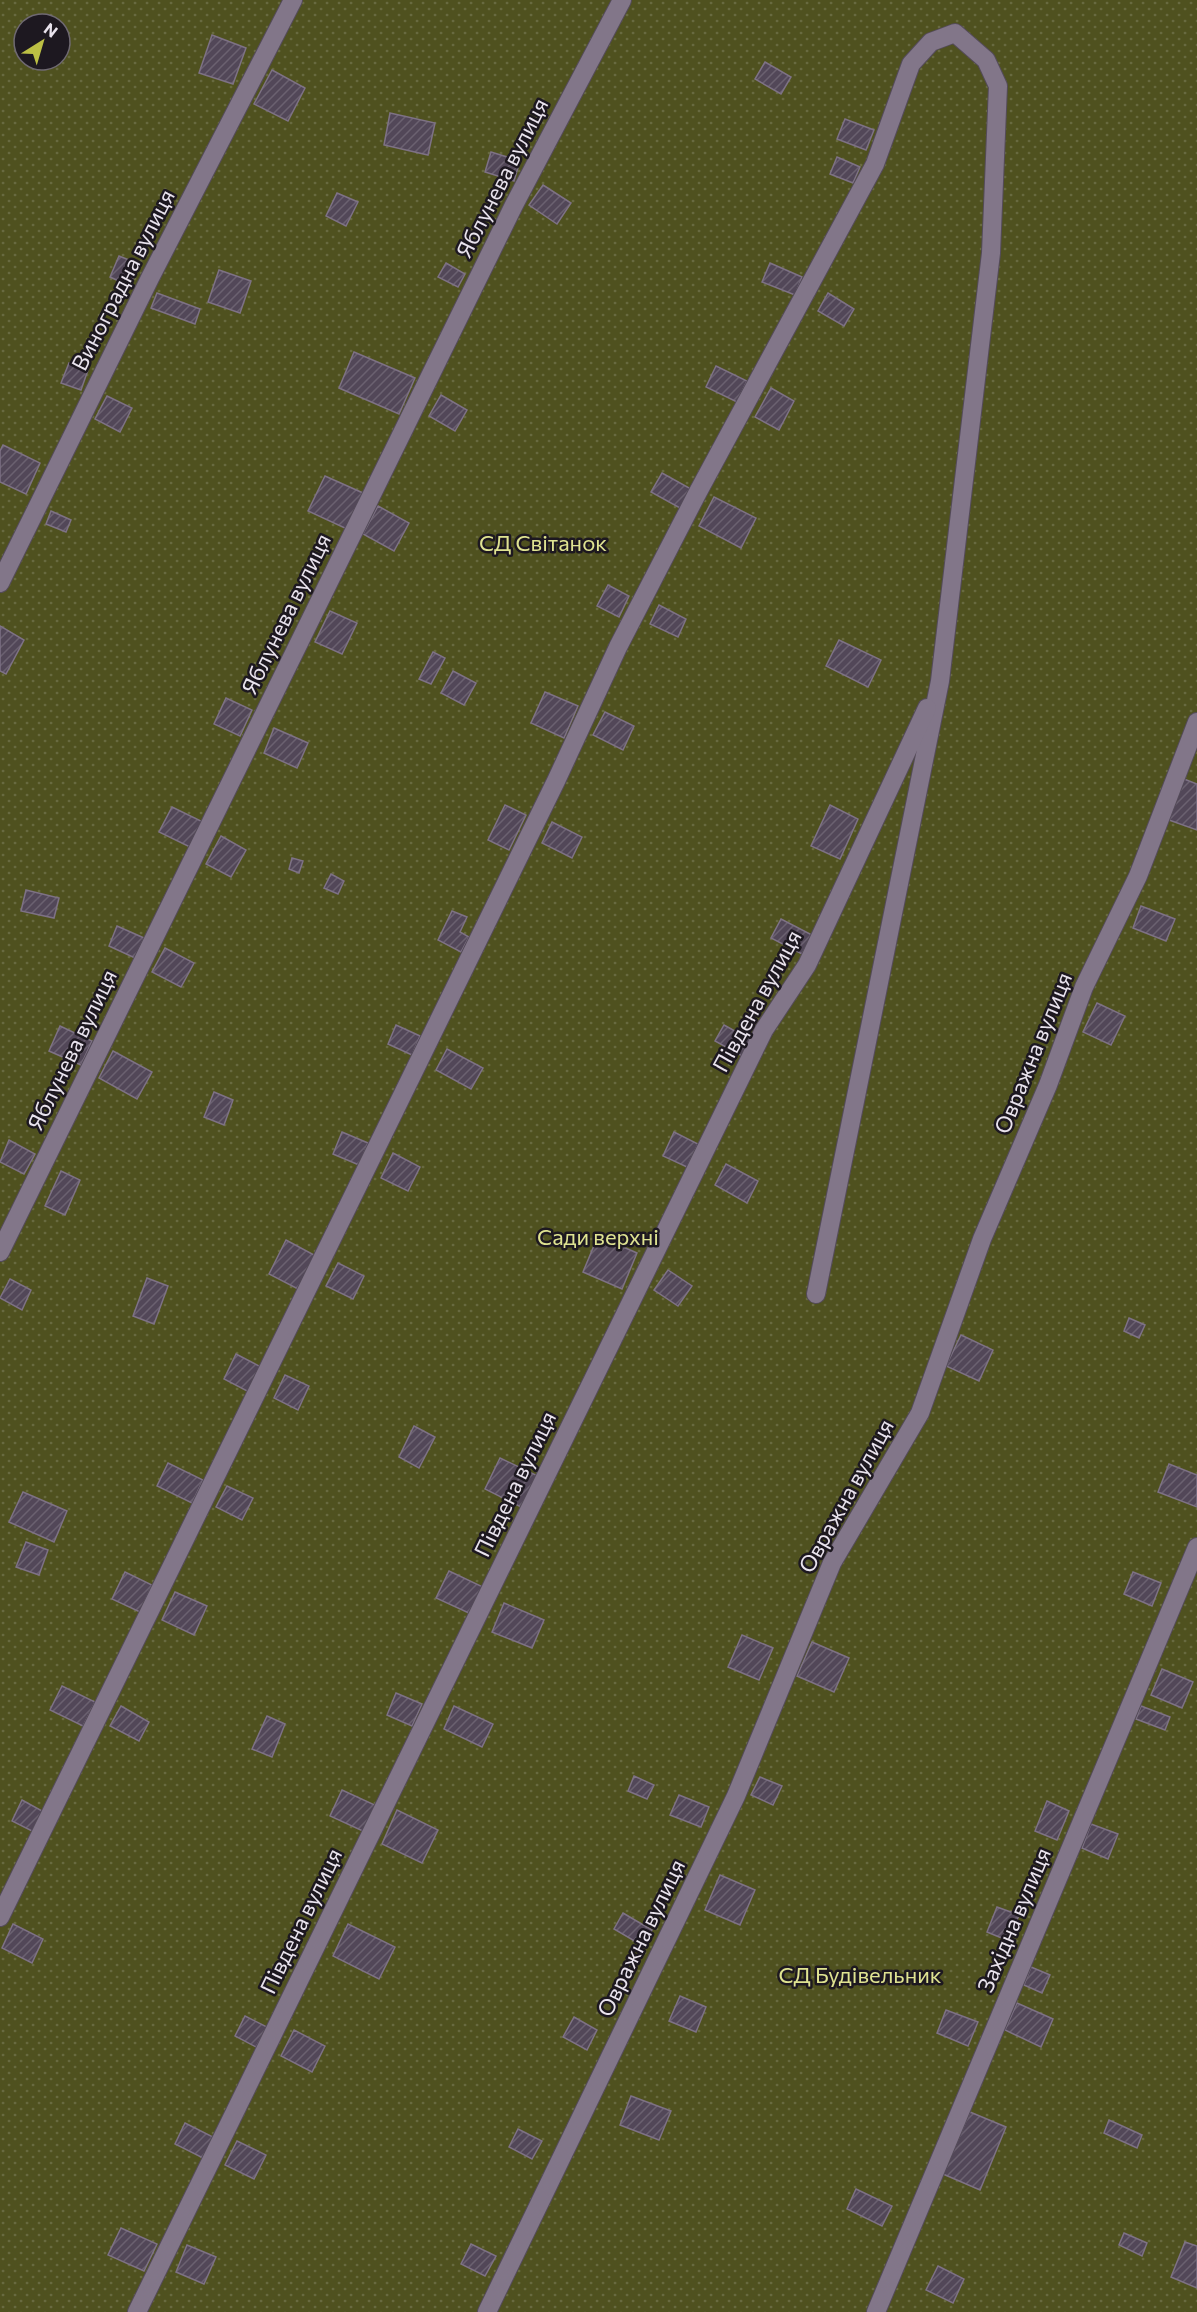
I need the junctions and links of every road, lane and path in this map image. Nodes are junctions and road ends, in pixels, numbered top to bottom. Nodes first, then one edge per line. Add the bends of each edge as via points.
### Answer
1 (293, 0) edge
2 (622, 0) edge
3 (0, 583) edge
4 (940, 681) junction
5 (1197, 722) edge
6 (0, 1252) edge
7 (816, 1294) dead end
8 (1197, 1547) edge
9 (0, 1917) edge
10 (137, 2312) edge
11 (487, 2312) edge
12 (876, 2312) edge

1 - 3 lane, Виноградна вулиця
2 - 6 lane, Яблунева вулиця via 514,205
4 - 7 lane
4 - 9 lane via 991,253 998,86 986,60 955,33 931,42 911,64 875,164 618,647 551,792
4 - 10 lane, Південа вулиця via 807,966 764,1030
5 - 11 lane, Овражна вулиця via 1137,876 1084,987 1048,1085 981,1239 920,1413 832,1563 736,1796
8 - 12 lane, Західна вулиця

